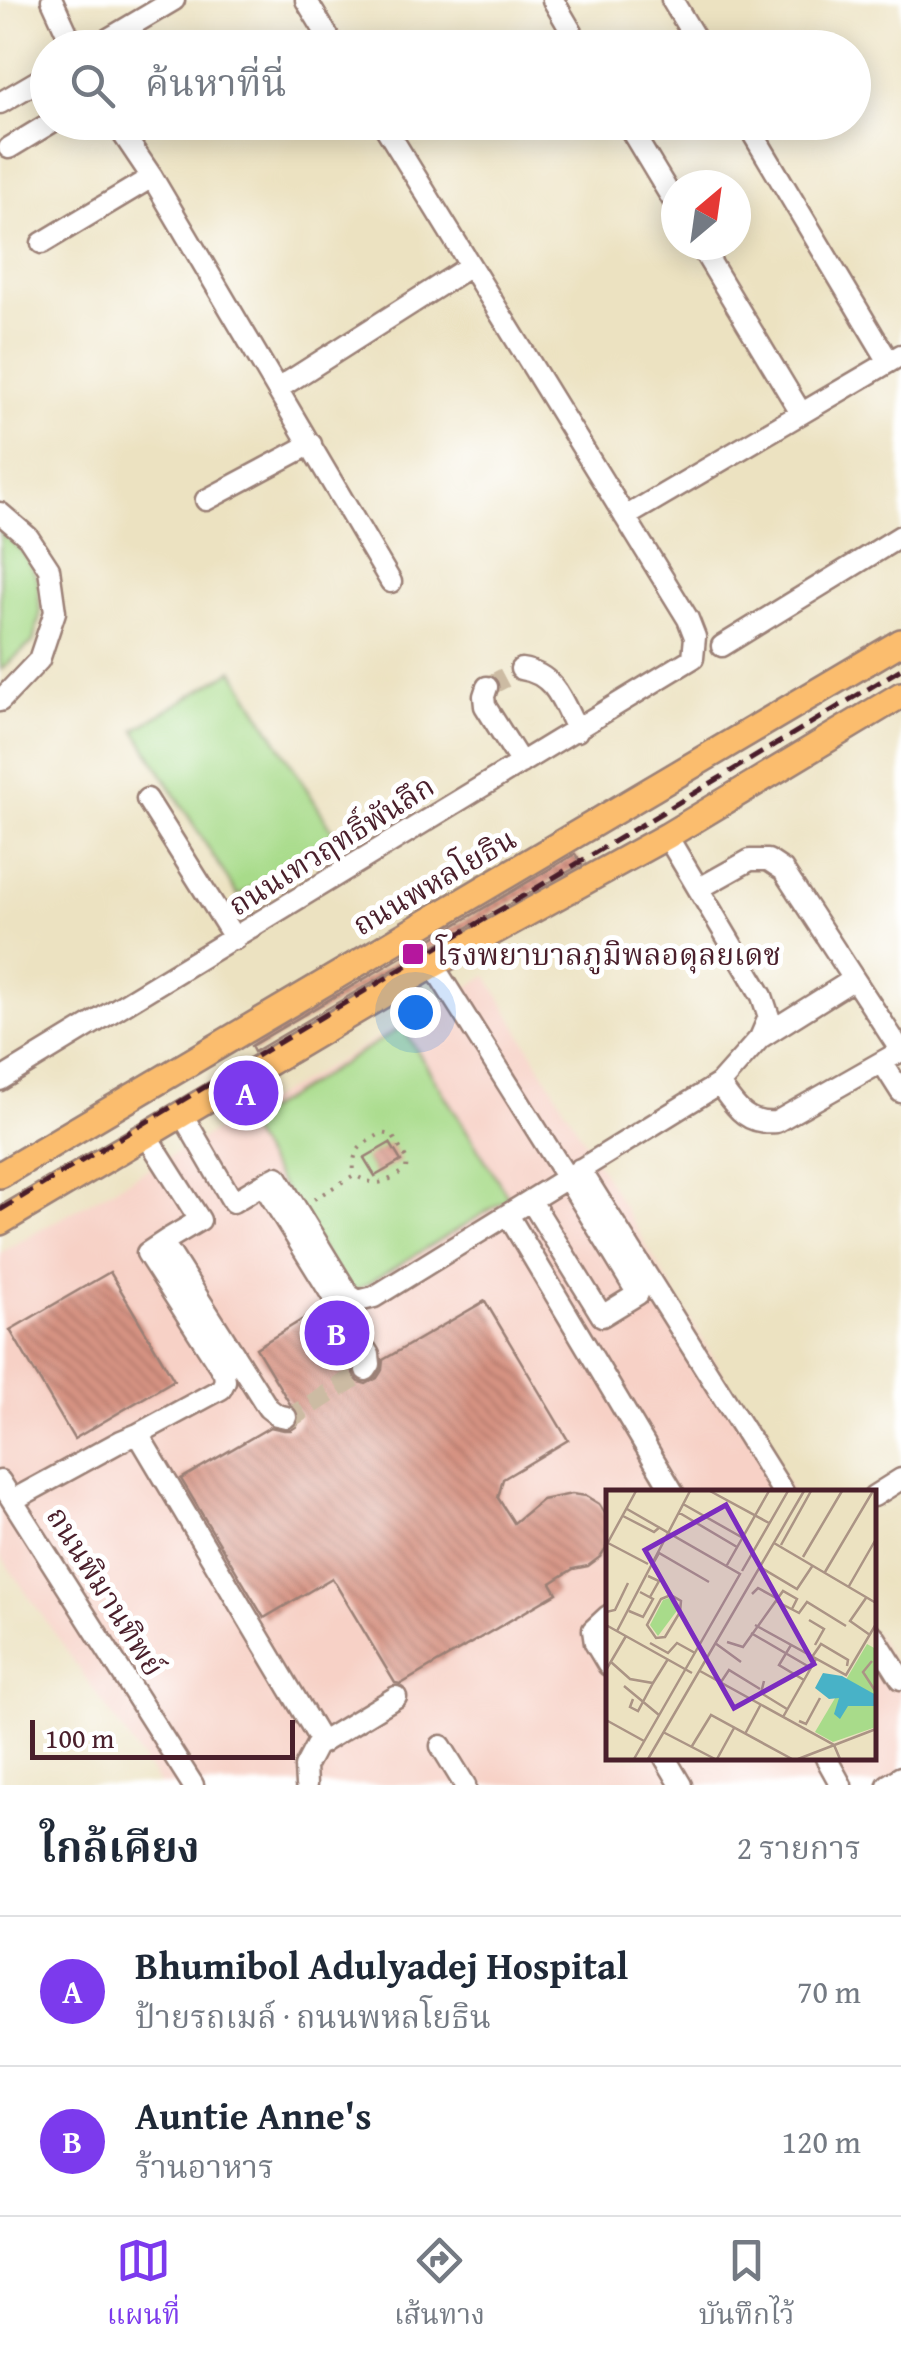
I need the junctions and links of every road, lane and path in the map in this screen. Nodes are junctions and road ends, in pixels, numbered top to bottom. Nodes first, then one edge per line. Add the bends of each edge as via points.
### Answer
1 (52, 0) edge
2 (174, 0) edge
3 (306, 0) edge
4 (552, 0) edge
5 (672, 0) edge
6 (66, 30) edge
7 (124, 30) edge
8 (324, 30) edge
9 (570, 30) edge
10 (690, 30) edge
11 (30, 85) edge
12 (0, 103) edge
13 (30, 135) edge
14 (127, 140) edge
15 (393, 140) edge
16 (637, 140) edge
17 (757, 140) edge
18 (9, 148) dead end
19 (152, 177) junction
20 (661, 180) edge
21 (42, 243) dead end
22 (709, 260) edge
23 (470, 266) junction
24 (895, 359) edge
25 (278, 388) junction
26 (801, 414) junction
27 (311, 444) junction
28 (206, 500) dead end
29 (0, 513) edge
30 (624, 517) junction
31 (901, 536) edge
32 (392, 582) dead end
33 (901, 642) edge
34 (722, 646) dead end
35 (521, 669) dead end
36 (487, 687) dead end
37 (901, 695) edge
38 (0, 702) edge
39 (577, 731) junction
40 (521, 763) junction
41 (147, 799) dead end
42 (667, 836) junction
43 (461, 875) dead end
44 (449, 882) dead end
45 (700, 888) junction
46 (235, 939) junction
47 (433, 965) junction
48 (854, 979) junction
49 (760, 1038) junction
50 (895, 1054) edge
51 (0, 1080) edge
52 (160, 1080) junction
53 (719, 1084) junction
54 (901, 1092) edge
55 (182, 1114) junction
56 (146, 1135) junction
57 (574, 1173) junction
58 (0, 1175) edge
59 (354, 1175) junction
60 (263, 1184) junction
61 (531, 1200) junction
62 (233, 1202) junction
63 (297, 1210) junction
64 (508, 1215) junction
65 (200, 1220) junction
66 (0, 1222) edge
67 (168, 1240) junction
68 (366, 1370) dead end
69 (286, 1417) dead end
70 (138, 1434) junction
71 (901, 1478) edge
72 (0, 1481) edge
73 (672, 1490) edge
74 (782, 1490) edge
75 (876, 1495) edge
76 (13, 1500) junction
77 (606, 1618) edge
78 (876, 1639) edge
79 (606, 1661) edge
80 (901, 1679) edge
81 (396, 1697) dead end
82 (322, 1743) junction
83 (442, 1746) dead end
84 (665, 1760) edge
85 (827, 1760) edge
86 (901, 1777) edge
87 (193, 1785) edge
88 (306, 1785) edge
89 (465, 1785) edge
90 (681, 1785) edge
91 (842, 1785) edge
92 (888, 1785) edge

1 - 6 street
2 - 7 street
3 - 8 street
4 - 9 street
5 - 10 street
11 - 12 street
13 - 18 street
14 - 19 street
15 - 23 street
16 - 20 street
17 - 24 street
19 - 21 street
19 - 25 street
22 - 26 street
23 - 25 street
23 - 30 street
24 - 26 street
25 - 27 street
26 - 30 street
27 - 28 street
27 - 32 street
29 - 38 street via 28,537 50,570 55,612 39,660
30 - 39 street, ถนนเทวฤทธิ์พันลึก via 688,620 693,658
31 - 34 street
33 - 52 main road, ถนนพหลโยธิน
35 - 39 street via 536,671 554,686
36 - 40 street via 486,706
37 - 42 main road
39 - 40 street, ถนนเทวฤทธิ์พันลึก
40 - 46 street, ถนนเทวฤทธิ์พันลึก
41 - 46 street
42 - 45 street
42 - 47 main road
43 - 44 path
45 - 48 street via 750,860 768,860 783,870
45 - 49 street via 762,996 768,1017
46 - 51 street, ถนนเทวฤทธิ์พันลึก
47 - 55 main road
47 - 57 street
48 - 49 street
48 - 50 street
49 - 53 street
50 - 53 street via 776,1122 760,1124 738,1111
50 - 54 street
52 - 55 main road
52 - 58 main road, ถนนพหลโยธิน
53 - 57 street
55 - 56 main road
55 - 62 street
56 - 65 street
56 - 66 main road
57 - 61 street
57 - 61 street via 638,1294 602,1316
57 - 74 street
59 - 59 path via 360,1146 382,1133 392,1135 406,1169 384,1184
59 - 63 path
60 - 62 street
60 - 63 street via 277,1177
60 - 68 street via 368,1355
61 - 64 street
62 - 65 street
63 - 64 street via 358,1300 374,1297
64 - 73 street
65 - 67 street
67 - 69 street via 166,1247 268,1408
67 - 70 street via 148,1253 225,1382
70 - 76 street
70 - 82 street
71 - 75 street
72 - 76 street, ถนนพิมานทิพย์
76 - 87 street, ถนนพิมานทิพย์
77 - 79 street via 593,1630
78 - 80 street
81 - 82 street
82 - 88 street via 305,1767
83 - 89 street
84 - 90 street
85 - 91 street
86 - 92 street

